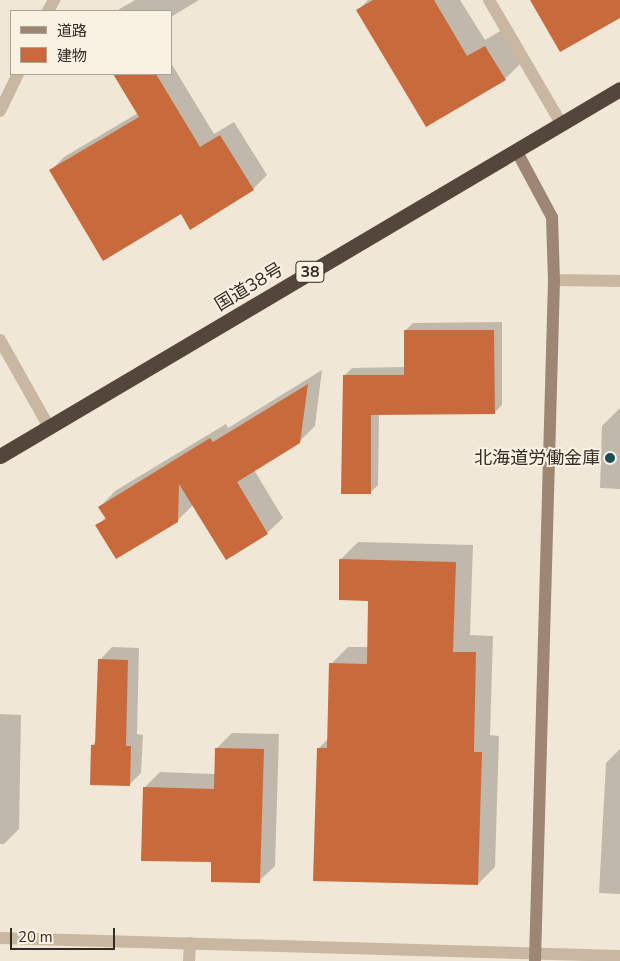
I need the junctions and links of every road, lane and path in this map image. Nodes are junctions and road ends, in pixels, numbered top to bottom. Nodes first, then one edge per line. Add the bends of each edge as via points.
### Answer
1 (489, 0) edge
2 (18, 75) edge
3 (620, 89) edge
4 (0, 111) edge
5 (561, 123) junction
6 (516, 150) junction
7 (554, 280) junction
8 (620, 281) edge
9 (0, 340) edge
10 (49, 427) junction
11 (0, 456) edge
12 (0, 938) edge
13 (190, 943) junction
14 (620, 956) edge
15 (535, 958) edge
16 (189, 961) edge

1 - 5 street
2 - 4 street
3 - 5 highway, 国道38号 / 38
5 - 6 highway, 国道38号 / 38
6 - 7 street via 552,217
6 - 10 highway, 国道38号 / 38
7 - 8 street
7 - 15 street
9 - 10 street
10 - 11 highway, 国道38号 / 38
12 - 13 street
13 - 15 street
13 - 16 street
14 - 15 street

